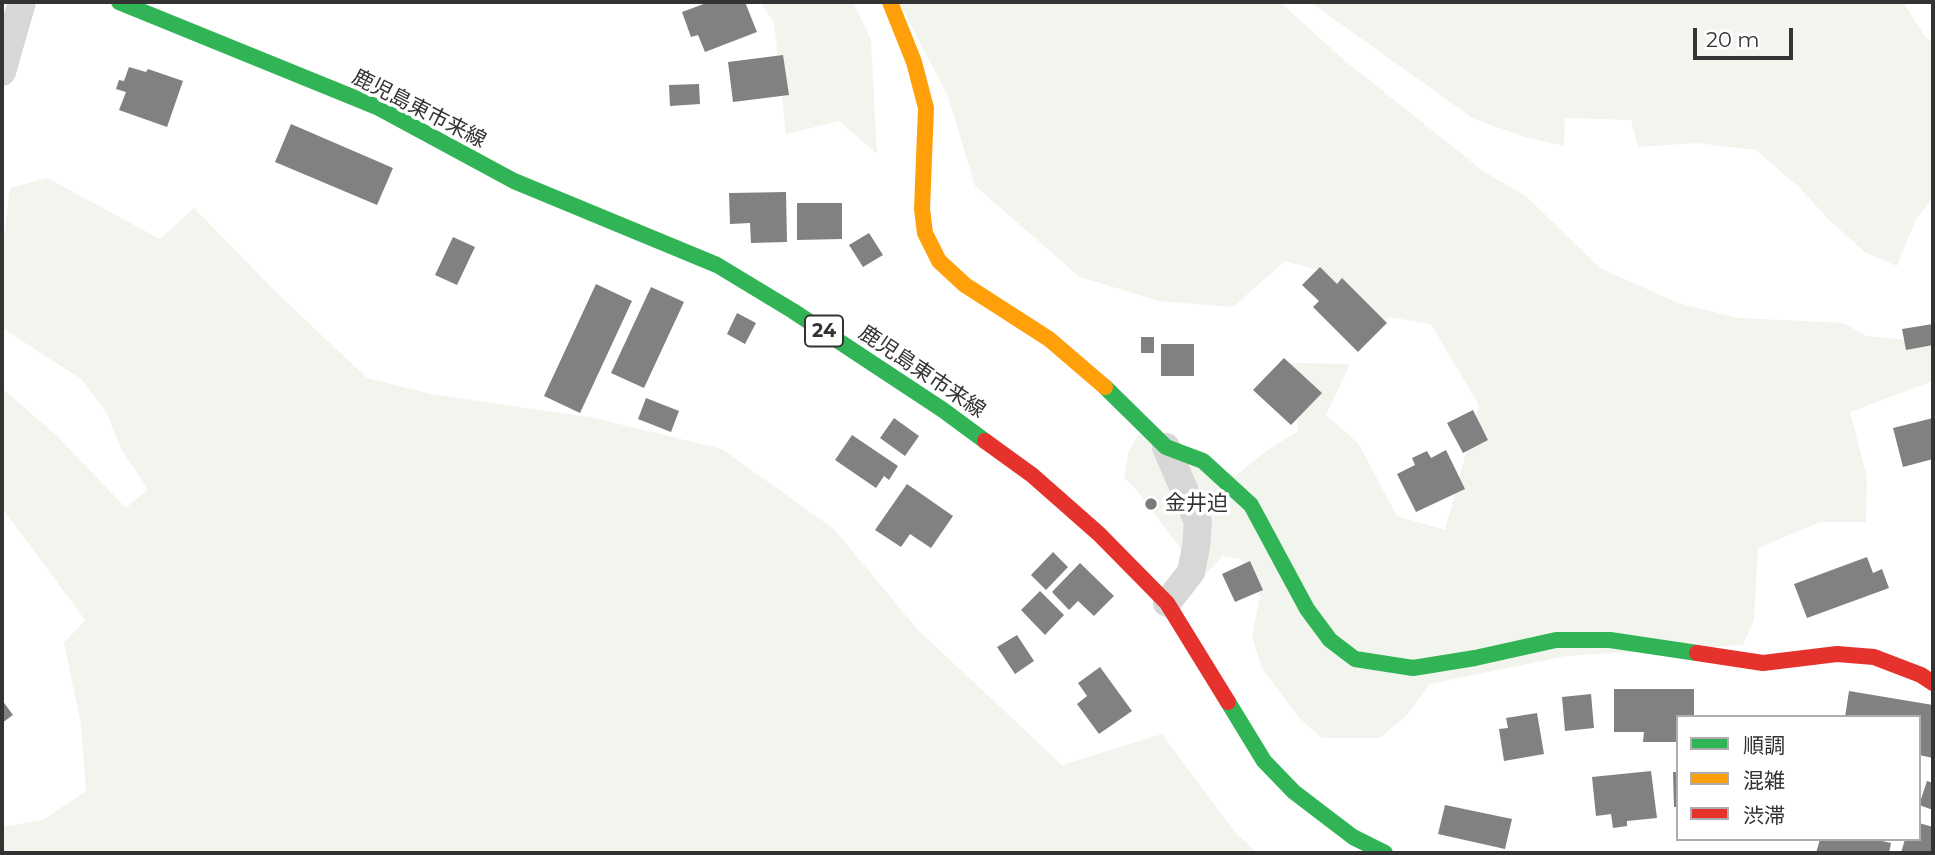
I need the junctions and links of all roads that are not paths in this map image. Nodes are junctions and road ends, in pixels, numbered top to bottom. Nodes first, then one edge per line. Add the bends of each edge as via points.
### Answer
1 (22, 2) edge
2 (120, 2) edge
3 (890, 2) edge
4 (2, 72) edge
5 (1166, 447) junction
6 (1167, 603) junction
7 (1933, 683) edge
8 (1385, 853) edge

1 - 4 street
2 - 6 main road, 鹿児島東市来線 / 24 via 377,107 514,181 717,265 931,402 1032,475
3 - 5 main road via 926,108 922,209 925,233 939,261 965,285 1049,339 1112,392
5 - 6 street via 1198,522 1191,572
5 - 7 main road via 1203,461 1251,505 1307,609 1331,640 1355,659 1413,668 1556,640 1610,640 1763,663 1837,654 1874,657
6 - 8 main road, 鹿児島東市来線 / 24 via 1264,761 1294,792 1353,837

